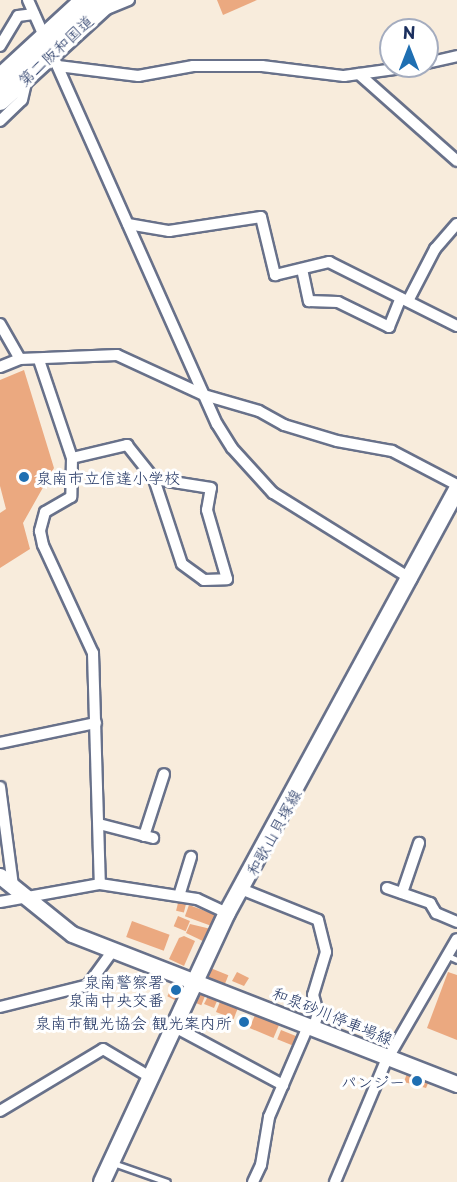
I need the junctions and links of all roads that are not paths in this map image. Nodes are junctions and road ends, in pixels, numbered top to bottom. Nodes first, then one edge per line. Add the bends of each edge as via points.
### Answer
1 (27, 0) edge
2 (71, 0) edge
3 (129, 0) edge
4 (96, 4) edge
5 (34, 14) junction
6 (64, 20) junction
7 (0, 46) edge
8 (52, 52) junction
9 (457, 56) edge
10 (439, 60) edge
11 (379, 71) edge
12 (359, 74) junction
13 (2, 76) edge
14 (28, 76) junction
15 (0, 100) edge
16 (0, 121) edge
17 (457, 160) edge
18 (129, 224) junction
19 (457, 224) edge
20 (302, 269) junction
21 (405, 299) junction
22 (0, 324) edge
23 (457, 326) edge
24 (20, 360) junction
25 (39, 360) junction
26 (0, 367) edge
27 (204, 395) junction
28 (72, 458) junction
29 (154, 479) junction
30 (457, 488) edge
31 (411, 579) junction
32 (96, 723) junction
33 (0, 743) edge
34 (164, 774) dead end
35 (0, 787) edge
36 (99, 824) junction
37 (418, 843) dead end
38 (191, 857) dead end
39 (0, 876) edge
40 (100, 884) junction
41 (13, 886) junction
42 (387, 888) dead end
43 (241, 889) junction
44 (402, 893) junction
45 (178, 896) junction
46 (26, 897) junction
47 (0, 902) edge
48 (228, 913) junction
49 (457, 922) edge
50 (457, 939) edge
51 (114, 949) junction
52 (452, 958) edge
53 (195, 980) junction
54 (0, 1007) edge
55 (311, 1025) junction
56 (173, 1026) junction
57 (389, 1058) junction
58 (150, 1077) junction
59 (457, 1084) edge
60 (283, 1085) junction
61 (0, 1111) edge
62 (111, 1162) junction
63 (102, 1182) edge
64 (167, 1182) edge
65 (253, 1182) edge
66 (335, 1182) edge

1 - 5 street
2 - 6 street
3 - 4 street
4 - 6 highway, 第二阪和国道
4 - 8 highway, 第二阪和国道
5 - 7 street via 18,16
5 - 8 street
6 - 8 highway, 第二阪和国道
8 - 12 street via 138,76 217,64 344,76
8 - 13 highway, 第二阪和国道
8 - 14 highway, 第二阪和国道
8 - 18 street
9 - 10 street
11 - 12 street
12 - 17 street
14 - 15 highway, 第二阪和国道
14 - 16 street via 22,100
18 - 20 street via 169,231 261,217 275,275
18 - 27 street
19 - 21 street via 435,249
20 - 21 street via 329,262
20 - 21 street via 309,301 338,302 389,327
21 - 23 street
22 - 24 street
24 - 25 street
24 - 26 street
25 - 27 street via 117,356
25 - 28 street
27 - 30 street via 251,408 327,438 392,451
27 - 31 street via 232,448 273,493
28 - 29 street via 127,445
28 - 32 street via 71,497 45,512 40,531 93,653
29 - 29 street via 211,488 207,510 228,579 204,580 182,564
30 - 31 main road, 和歌山貝塚線
31 - 43 main road, 和歌山貝塚線
32 - 33 street
32 - 36 street
34 - 36 street via 149,837
35 - 41 street
36 - 40 street
37 - 44 street
38 - 45 street
39 - 41 main road, 和泉砂川停車場線
40 - 45 street
40 - 46 street
41 - 46 main road, 和泉砂川停車場線
42 - 44 street
43 - 48 main road, 和歌山貝塚線
43 - 55 street via 318,920 326,952 313,994 318,1013
44 - 49 street via 430,903 436,913
45 - 48 street via 197,899
46 - 47 street
46 - 51 main road, 和泉砂川停車場線 via 72,934
48 - 53 main road, 和歌山貝塚線
50 - 52 street
51 - 53 main road, 和泉砂川停車場線
51 - 54 street via 88,985
52 - 57 street
53 - 55 main road, 和泉砂川停車場線
53 - 56 main road, 和歌山貝塚線
55 - 57 main road, 和泉砂川停車場線
55 - 60 street
56 - 58 main road, 和歌山貝塚線
56 - 60 street
57 - 59 main road, 和泉砂川停車場線
57 - 66 street
58 - 61 street via 103,1049
58 - 62 main road, 和歌山貝塚線
60 - 65 street via 268,1117 261,1165
62 - 63 main road, 和歌山貝塚線
62 - 64 lane

